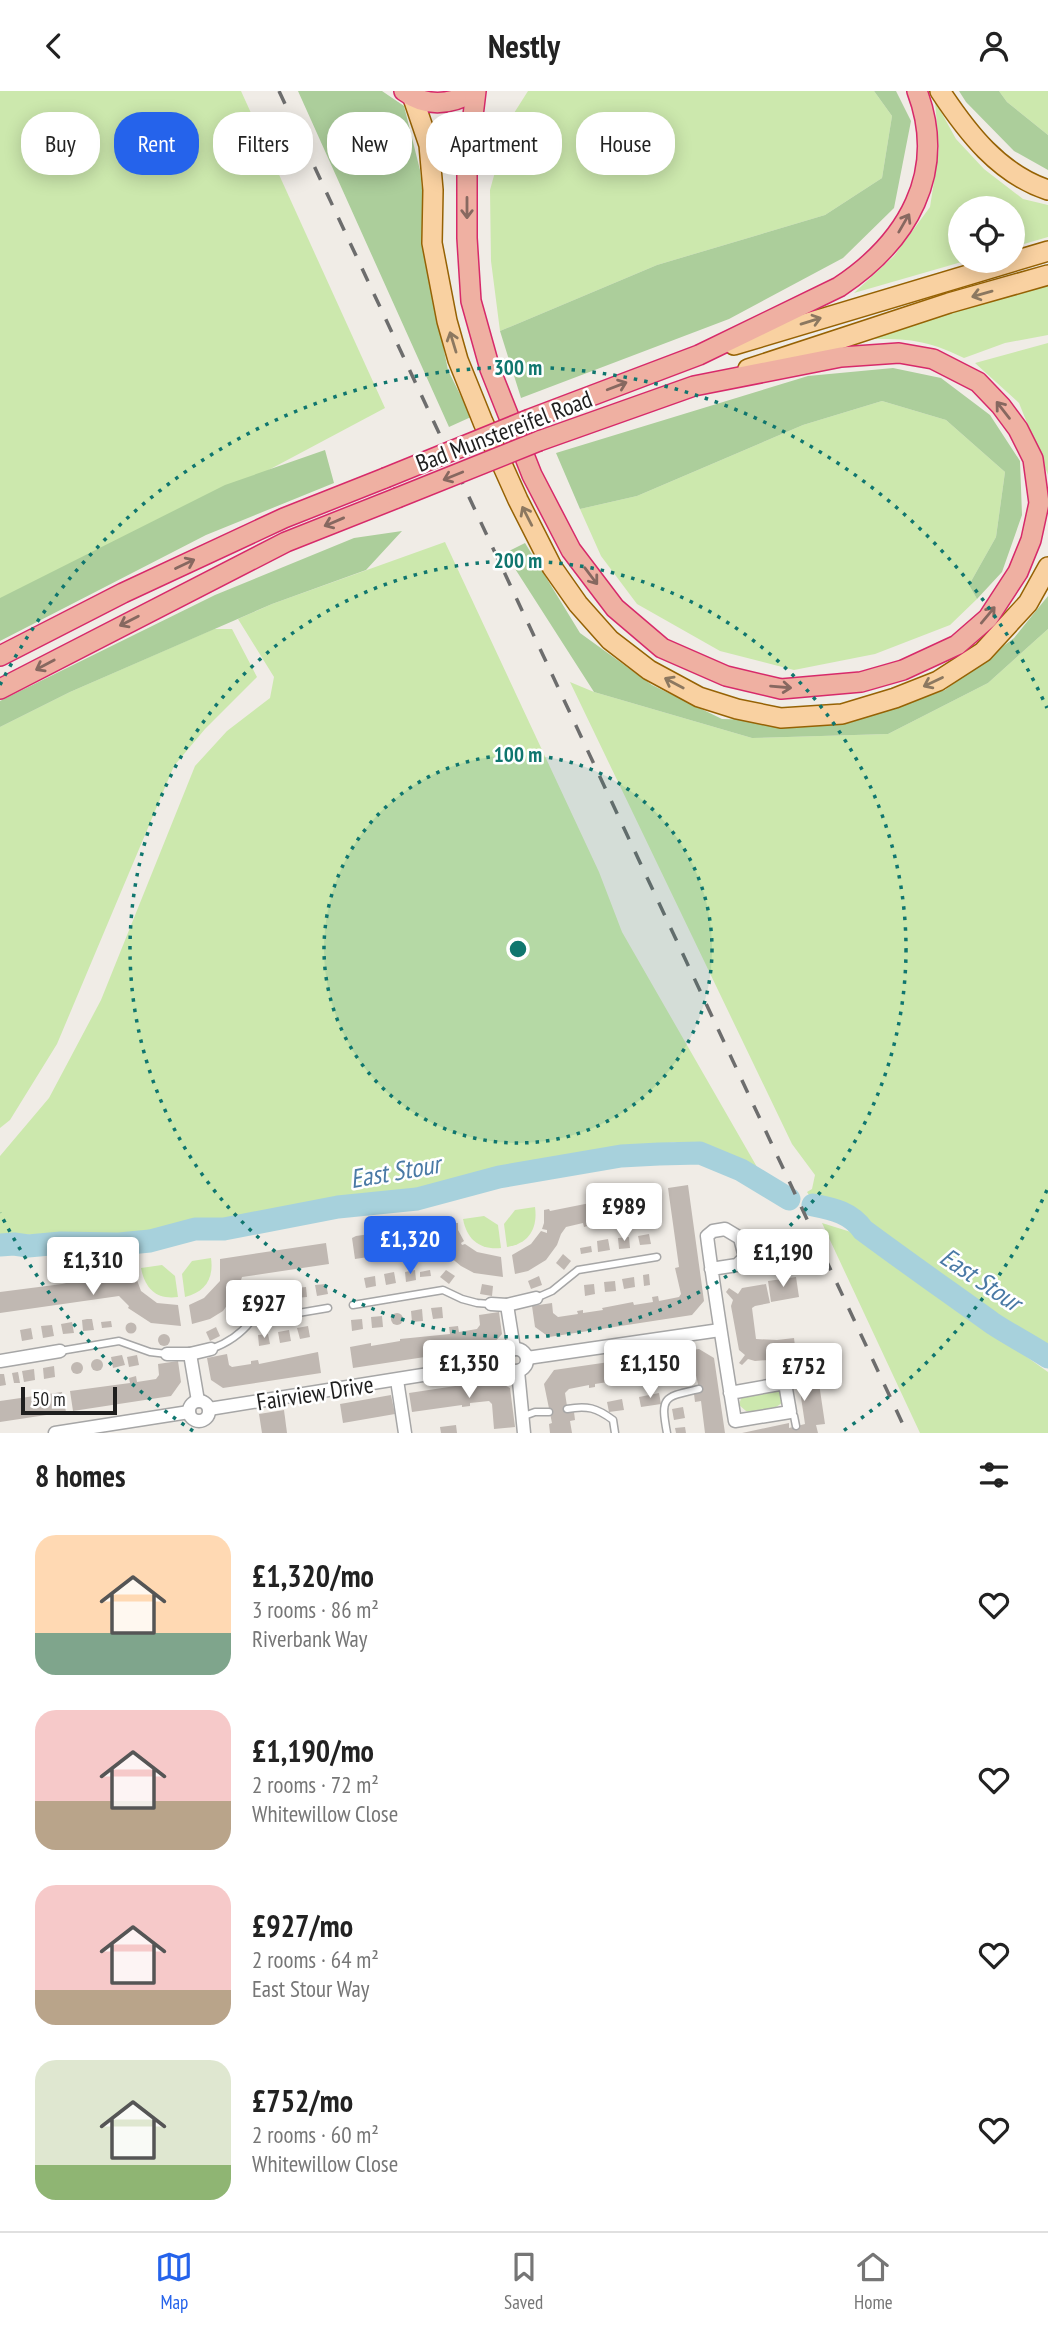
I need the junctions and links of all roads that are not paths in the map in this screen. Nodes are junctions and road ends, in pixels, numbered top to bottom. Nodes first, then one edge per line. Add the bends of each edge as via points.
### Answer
1 (476, 91) edge
2 (917, 91) edge
3 (940, 91) edge
4 (408, 94) edge
5 (1048, 190) edge
6 (1048, 251) edge
7 (1048, 275) edge
8 (699, 355) junction
9 (694, 386) junction
10 (1048, 567) edge
11 (0, 656) edge
12 (0, 689) edge
13 (657, 1257) dead end
14 (711, 1269) dead end
15 (536, 1298) joint
16 (491, 1304) joint
17 (353, 1305) dead end
18 (507, 1305) junction
19 (328, 1308) dead end
20 (720, 1330) junction
21 (211, 1349) joint
22 (514, 1349) junction
23 (60, 1351) joint
24 (167, 1354) joint
25 (190, 1355) junction
26 (527, 1358) junction
27 (0, 1361) edge
28 (504, 1362) junction
29 (518, 1371) junction
30 (397, 1380) junction
31 (726, 1388) junction
32 (699, 1389) dead end
33 (198, 1401) junction
34 (209, 1409) junction
35 (567, 1409) dead end
36 (189, 1412) junction
37 (550, 1412) dead end
38 (790, 1412) junction
39 (524, 1416) junction
40 (796, 1426) dead end
41 (202, 1427) edge
42 (55, 1433) edge
43 (405, 1433) edge
44 (524, 1433) edge
45 (615, 1433) edge
46 (667, 1433) edge

1 - 4 highway via 446,103 429,103
1 -> 9 highway via 467,165 471,301 490,369 532,475 571,550 615,608 662,648 726,676 781,689 861,682 902,670 957,645 988,618 1018,572 1039,503 1033,459 1023,439 1001,405 978,382 933,359 899,353 841,357
8 -> 2 highway via 839,287 873,262 897,236 926,175 928,138
3 - 5 main road via 998,163
10 -> 4 main road via 1028,603 983,652 938,681 842,714 781,717 737,709 699,697 649,670 610,640 552,567 483,422 447,321 432,243 429,145
8 -> 6 main road, Bad Munstereifel Road
7 -> 9 main road, Bad Munstereifel Road
11 -> 8 highway, Bad Munstereifel Road, bridge via 259,529
9 -> 12 highway, Bad Munstereifel Road, bridge via 539,441 286,543
13 - 15 lane via 578,1270
14 - 20 street
15 - 18 street
16 - 17 lane via 443,1290
16 - 18 street
18 - 22 street
19 - 21 lane via 251,1321 243,1332
20 - 26 street
20 - 31 street
21 - 25 street
22 - 26 street
22 - 28 street
23 - 24 lane via 119,1341
23 - 27 street
24 - 25 street
25 - 33 street
26 - 29 street
28 - 29 street
28 - 30 street, Fairview Drive
29 - 39 street
30 - 34 street, Fairview Drive
30 - 43 street
31 - 38 street via 785,1383
31 - 38 street via 735,1421
32 - 46 lane via 667,1400 662,1409
33 - 34 street
33 - 36 street
34 - 41 street
35 - 45 lane via 593,1407 613,1420
36 - 41 street
36 - 42 street
37 - 39 lane
38 - 40 lane
39 - 44 street

